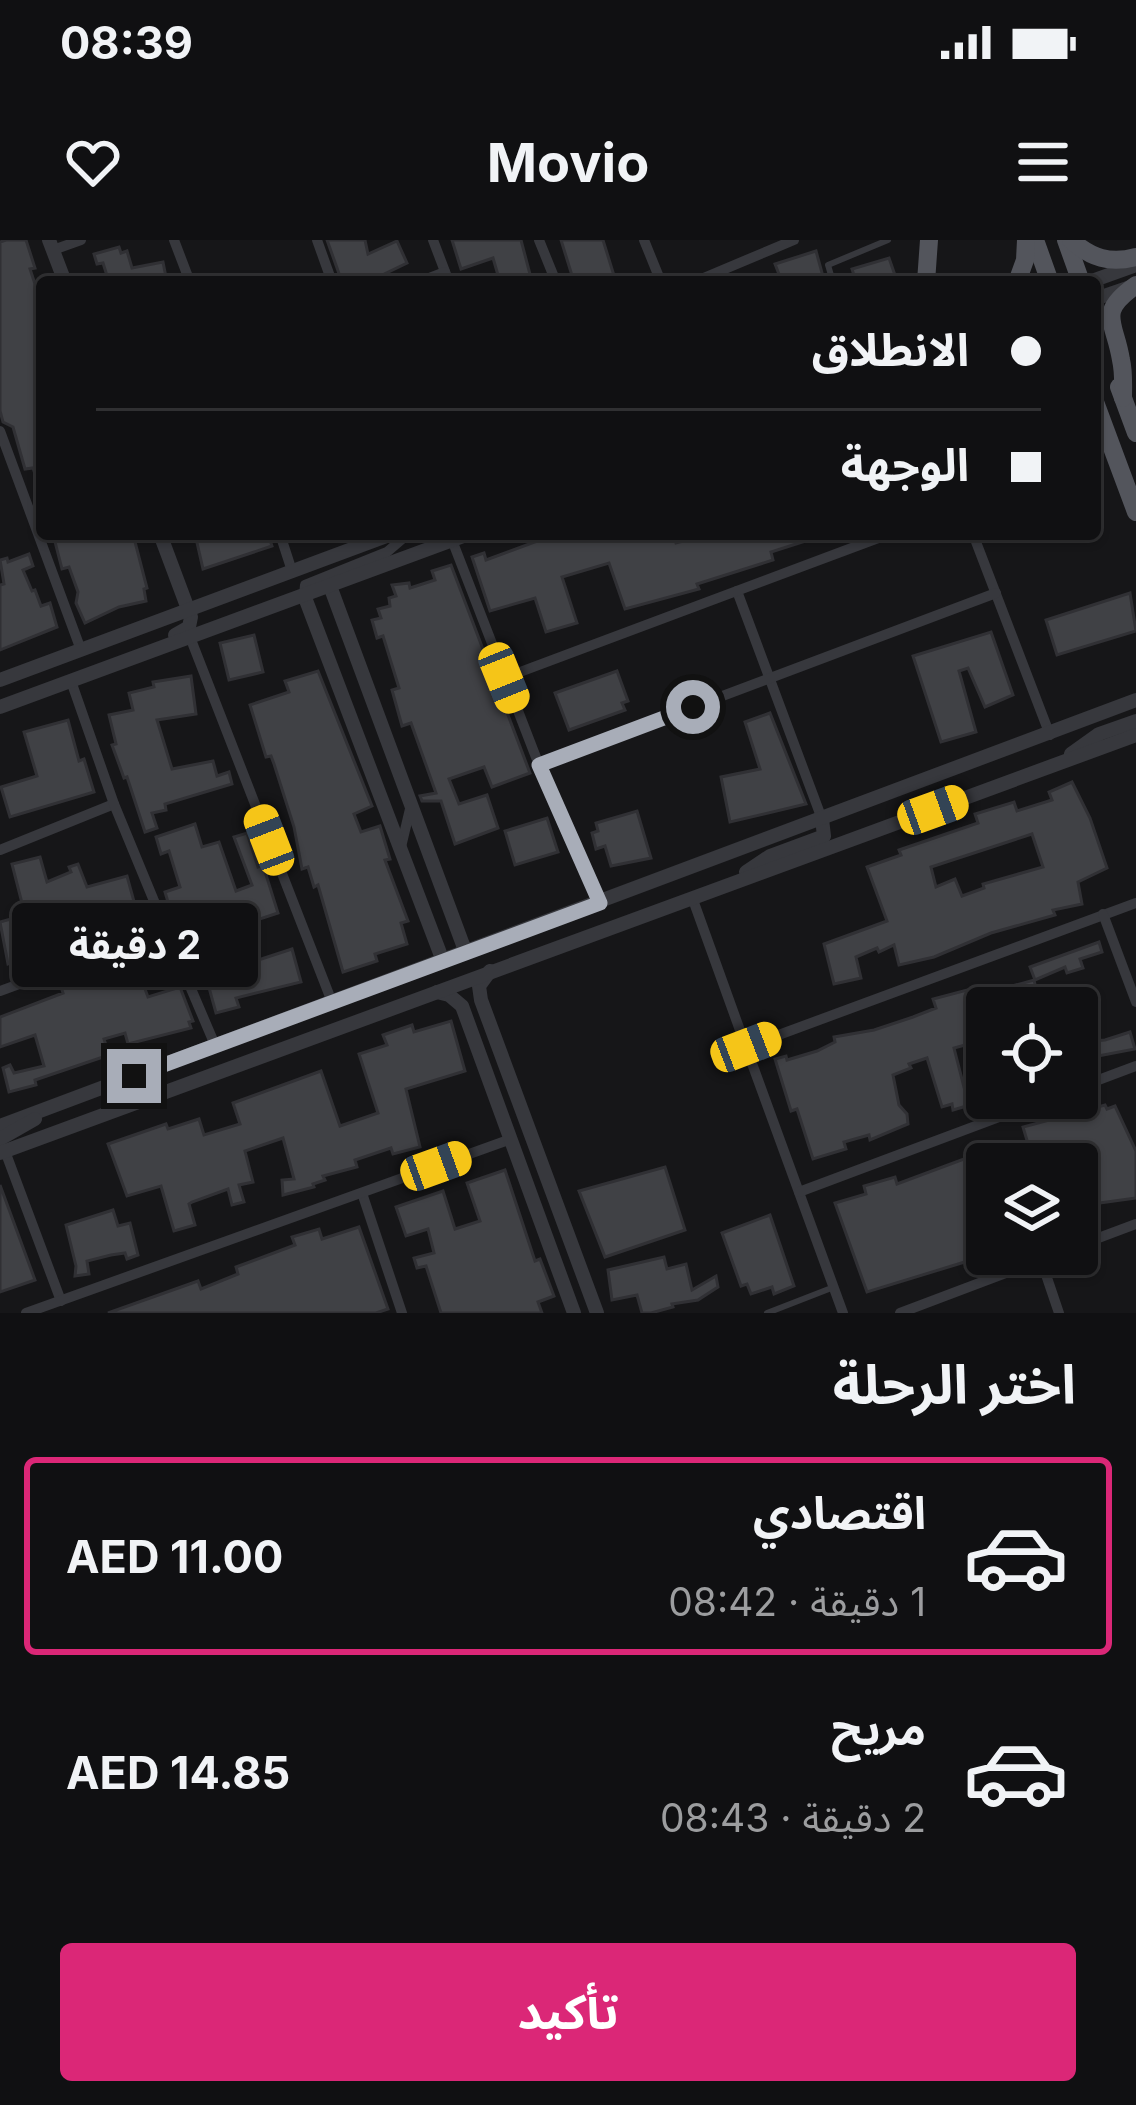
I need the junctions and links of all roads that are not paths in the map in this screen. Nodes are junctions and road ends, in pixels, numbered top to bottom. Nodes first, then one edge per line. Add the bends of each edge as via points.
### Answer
1 (81, 240) edge
2 (174, 240) edge
3 (316, 240) edge
4 (433, 240) edge
5 (539, 240) edge
6 (644, 240) edge
7 (794, 240) edge
8 (888, 240) edge
9 (929, 240) edge
10 (1031, 240) edge
11 (1069, 240) edge
12 (51, 245) edge
13 (1136, 261) edge
14 (63, 276) edge
15 (188, 276) edge
16 (330, 276) edge
17 (447, 276) edge
18 (554, 276) edge
19 (659, 276) edge
20 (708, 276) edge
21 (831, 276) edge
22 (926, 276) edge
23 (1019, 276) edge
24 (1047, 276) edge
25 (1083, 276) edge
26 (1100, 276) edge
27 (1136, 285) edge
28 (1101, 297) edge
29 (1101, 336) edge
30 (1124, 398) junction
31 (1101, 418) edge
32 (0, 431) edge
33 (1136, 433) edge
34 (1136, 512) edge
35 (36, 528) edge
36 (40, 540) edge
37 (162, 540) edge
38 (282, 540) edge
39 (376, 540) edge
40 (401, 540) edge
41 (452, 540) joint
42 (873, 540) edge
43 (975, 540) edge
44 (292, 571) junction
45 (330, 586) junction
46 (736, 591) junction
47 (996, 593) junction
48 (304, 595) junction
49 (189, 610) junction
50 (190, 638) junction
51 (81, 650) junction
52 (112, 666) junction
53 (504, 678) junction
54 (770, 678) junction
55 (0, 680) edge
56 (70, 681) junction
57 (1136, 704) edge
58 (0, 707) edge
59 (1136, 721) edge
60 (1050, 735) junction
61 (1136, 736) edge
62 (1057, 764) junction
63 (539, 765) junction
64 (114, 804) junction
65 (410, 809) junction
66 (822, 819) junction
67 (0, 850) edge
68 (400, 851) junction
69 (726, 885) junction
70 (692, 897) junction
71 (600, 903) junction
72 (1136, 903) edge
73 (1103, 914) junction
74 (166, 930) junction
75 (466, 953) junction
76 (443, 961) junction
77 (491, 970) junction
78 (0, 991) edge
79 (432, 992) junction
80 (332, 1002) junction
81 (1136, 1002) edge
82 (485, 1011) junction
83 (466, 1017) junction
84 (214, 1046) junction
85 (746, 1047) junction
86 (1136, 1066) edge
87 (1098, 1080) edge
88 (54, 1106) junction
89 (994, 1119) edge
90 (0, 1126) edge
91 (511, 1138) junction
92 (2, 1147) edge
93 (362, 1192) junction
94 (799, 1192) junction
95 (1136, 1224) edge
96 (1098, 1238) edge
97 (1001, 1275) edge
98 (1046, 1275) edge
99 (834, 1287) junction
100 (61, 1301) junction
101 (26, 1313) edge
102 (402, 1313) edge
103 (574, 1313) edge
104 (597, 1313) edge
105 (767, 1313) edge
106 (843, 1313) edge
107 (900, 1313) edge
108 (1060, 1313) edge

1 - 12 street
2 - 15 street
3 - 16 street
4 - 17 street
5 - 18 street
6 - 19 street
7 - 20 street
8 - 21 lane via 834,260
9 - 22 main road
10 - 23 main road
10 - 24 main road
11 - 13 main road via 1108,261
11 - 25 main road
12 - 14 street
13 - 26 street
27 - 28 street
27 - 30 main road via 1110,316
29 - 30 main road
30 - 33 main road
31 - 34 main road
32 - 35 street
36 - 51 street
37 - 49 street
38 - 44 street
39 - 44 street
40 - 48 street via 305,585
41 - 45 street
41 - 53 street
42 - 46 street
43 - 47 street
44 - 49 street
45 - 48 street
45 - 65 street
46 - 53 street
46 - 54 street
47 - 54 street
47 - 60 street
48 - 50 street
48 - 68 street
49 - 51 street
49 - 52 street via 189,627 124,652
50 - 52 street
50 - 80 street
51 - 55 street
52 - 56 street
53 - 63 street
54 - 63 street
54 - 66 street
56 - 58 street
56 - 64 street
57 - 60 street
59 - 62 street via 1099,734
60 - 66 street
61 - 62 street
62 - 69 street
63 - 71 street
64 - 67 street
64 - 74 street
65 - 68 street
65 - 75 street
66 - 69 street via 824,836 770,856
66 - 71 street
68 - 76 street
69 - 70 street
70 - 77 street
70 - 85 street
71 - 75 street
72 - 73 street
73 - 81 street
73 - 85 street
74 - 78 street
74 - 84 street
75 - 76 street
76 - 80 street
77 - 79 street
77 - 82 street via 479,986
79 - 83 street via 456,1000
79 - 92 street
80 - 84 street
82 - 83 street via 471,1003
82 - 104 street
83 - 91 street
84 - 88 street
85 - 94 street
86 - 87 street
88 - 90 street
88 - 92 street
89 - 94 street
91 - 93 street
91 - 103 street
92 - 100 street
93 - 100 street
93 - 102 street
94 - 99 street
95 - 96 street
97 - 107 street
98 - 108 street
99 - 105 lane
99 - 106 street
100 - 101 street

